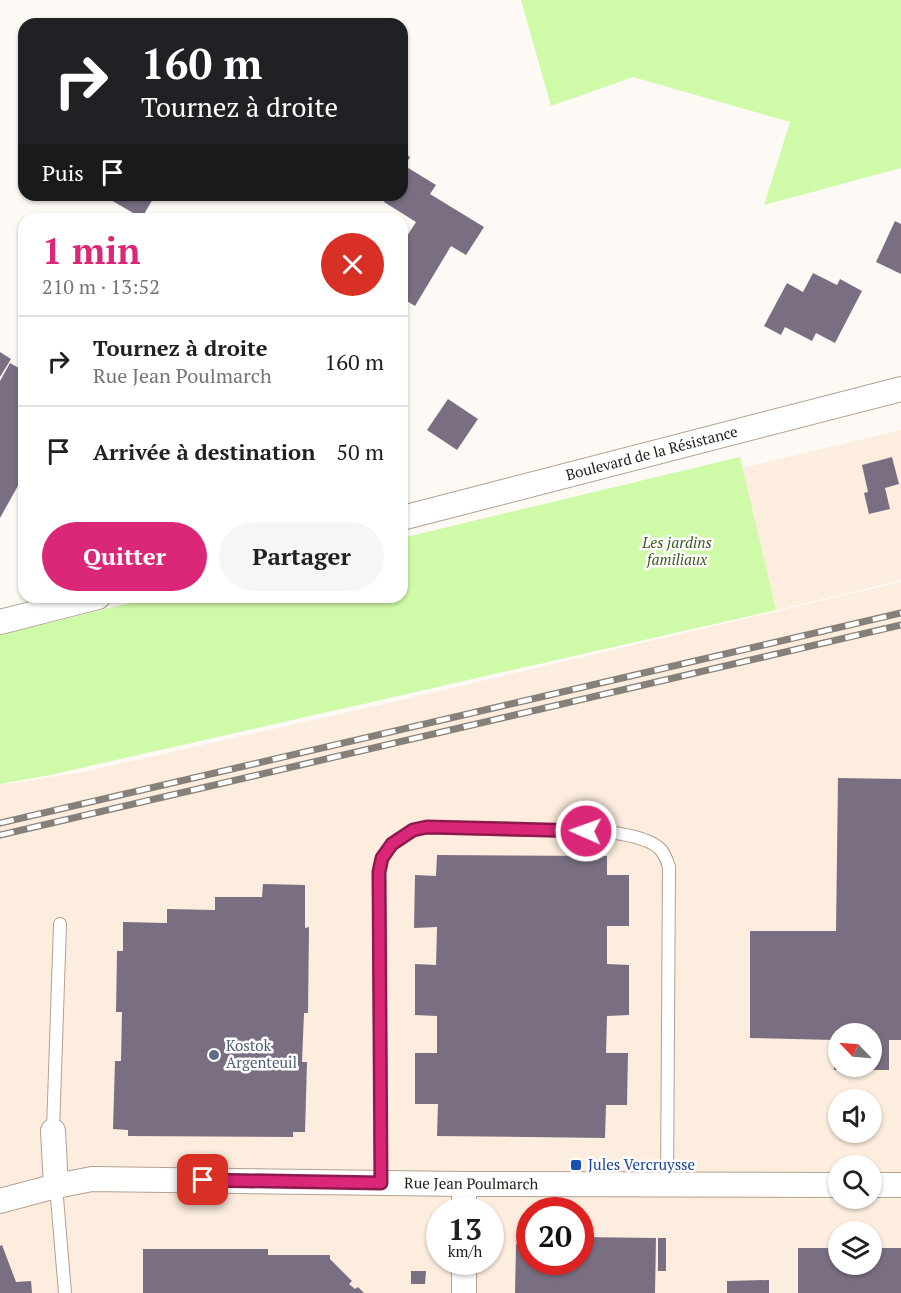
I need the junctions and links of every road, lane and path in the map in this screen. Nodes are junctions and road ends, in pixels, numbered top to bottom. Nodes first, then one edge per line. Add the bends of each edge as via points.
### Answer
1 (901, 389) edge
2 (408, 516) edge
3 (74, 603) edge
4 (0, 622) edge
5 (60, 924) dead end
6 (53, 1131) joint
7 (381, 1183) junction
8 (464, 1184) junction
9 (667, 1184) junction
10 (828, 1185) edge
11 (882, 1185) edge
12 (901, 1185) edge
13 (56, 1186) junction
14 (464, 1197) edge
15 (0, 1201) edge
16 (464, 1275) edge
17 (65, 1293) edge
18 (464, 1293) edge

1 - 2 street, Boulevard de la Résistance
3 - 4 street
5 - 6 lane
6 - 13 street
7 - 8 street, Rue Jean Poulmarch
7 - 9 lane via 379,872 382,858 392,844 413,830 427,827 621,834 658,848 667,858
7 - 13 street, Rue Jean Poulmarch via 92,1179
8 - 9 street, Rue Jean Poulmarch
8 - 14 street
9 - 10 street, Rue Jean Poulmarch
11 - 12 street
13 - 15 street, Rue Jean Poulmarch
13 - 17 lane
16 - 18 street

